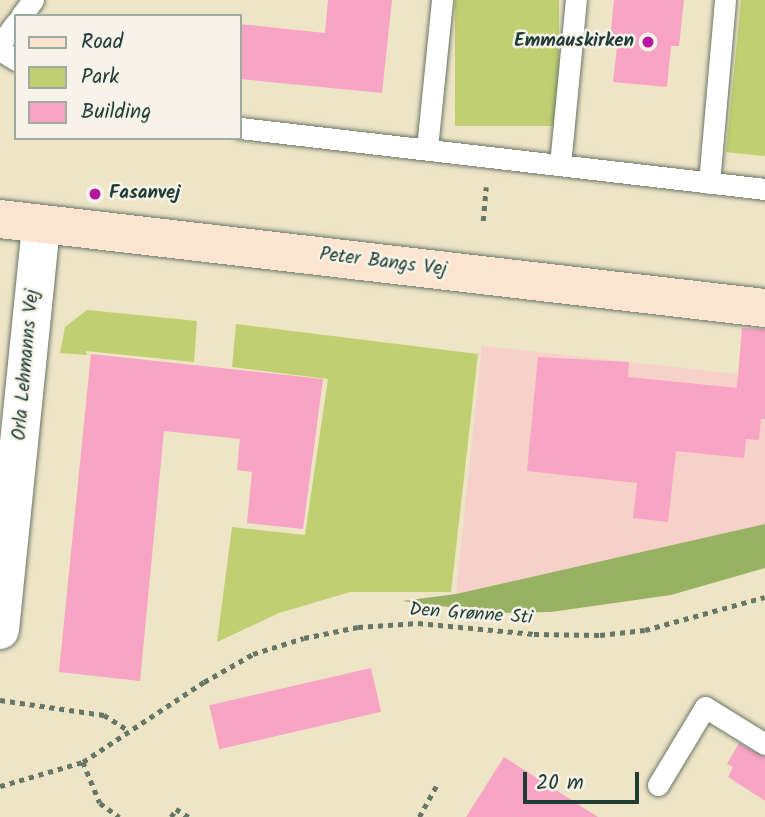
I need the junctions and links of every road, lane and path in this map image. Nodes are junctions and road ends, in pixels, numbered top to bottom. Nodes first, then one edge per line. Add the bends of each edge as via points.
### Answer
1 (442, 0) edge
2 (576, 0) edge
3 (725, 0) edge
4 (14, 26) edge
5 (0, 47) edge
6 (14, 58) edge
7 (242, 128) edge
8 (427, 148) junction
9 (560, 165) junction
10 (709, 183) junction
11 (765, 189) edge
12 (0, 219) edge
13 (41, 224) junction
14 (765, 308) edge
15 (765, 597) edge
16 (0, 631) edge
17 (0, 700) edge
18 (128, 730) junction
19 (765, 733) edge
20 (83, 762) junction
21 (437, 784) dead end
22 (657, 785) dead end
23 (0, 786) edge
24 (119, 817) edge
25 (171, 817) edge
26 (189, 817) edge
27 (419, 817) edge

1 - 8 lane
2 - 9 lane
3 - 10 lane
4 - 5 lane
5 - 6 lane
7 - 8 lane
8 - 9 lane
9 - 10 lane
10 - 11 lane
12 - 13 street, Peter Bangs Vej
13 - 14 street, Peter Bangs Vej
13 - 16 street, Orla Lehmanns Vej
15 - 18 path, Den Grønne Sti via 645,630 600,635 418,623 358,627 304,638 253,654
17 - 18 path via 104,716
18 - 20 path, Den Grønne Sti via 111,747
19 - 22 lane via 705,707
20 - 23 path, Den Grønne Sti
20 - 24 path via 100,803
21 - 27 path
25 - 26 path via 176,808

